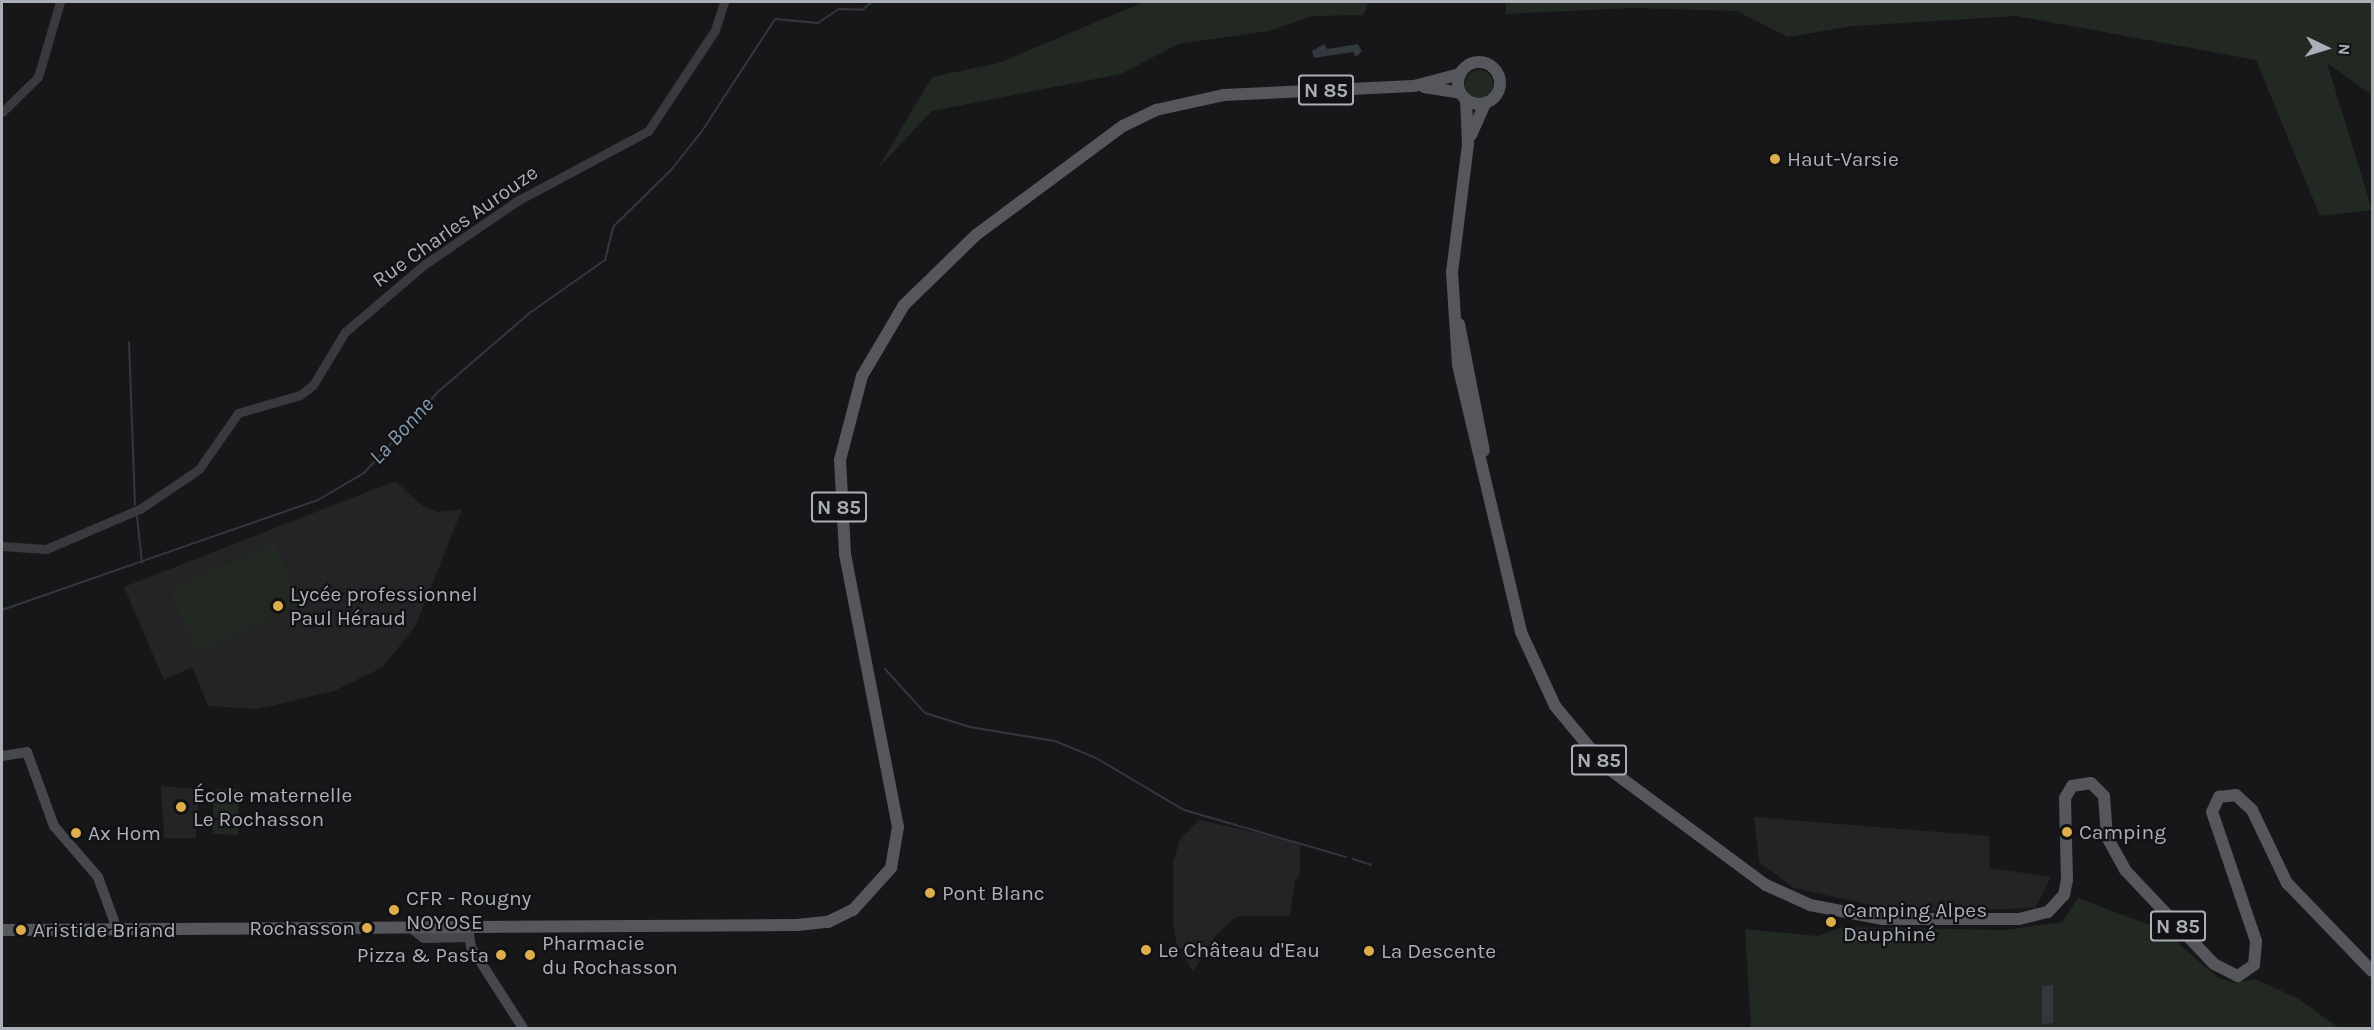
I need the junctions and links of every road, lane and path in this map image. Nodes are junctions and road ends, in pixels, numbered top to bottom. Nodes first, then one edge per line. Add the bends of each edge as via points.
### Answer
1 (60, 2) edge
2 (724, 2) edge
3 (1460, 74) junction
4 (1414, 86) junction
5 (1463, 96) junction
6 (1485, 103) junction
7 (2, 112) edge
8 (1468, 144) junction
9 (2, 546) edge
10 (2, 756) edge
11 (117, 929) junction
12 (2, 930) edge
13 (468, 933) junction
14 (2373, 971) edge
15 (523, 1029) edge

1 - 7 street via 39,76
2 - 9 street, Rue Charles Aurouze via 715,30 648,131 517,201 425,264 345,332 313,385 300,395 238,413 199,469 140,509 46,549
3 - 4 main road, N 85
3 - 5 main road
3 - 6 main road via 1478,62 1495,70 1499,89
4 - 5 main road, N 85
4 - 13 main road, N 85 via 1190,99 1123,126 942,263 910,296 862,376 843,442 839,480 845,554 897,816 896,854 884,879 853,910 818,923
5 - 6 main road
5 - 8 main road, N 85
6 - 8 main road, N 85
8 - 14 main road, N 85 via 1455,229 1453,299 1521,632 1541,681 1574,732 1642,798 1766,885 1810,905 1856,916 1990,920 2032,918 2048,912 2064,895 2065,798 2072,786 2084,782 2096,786 2104,796 2107,837 2125,870 2214,964 2232,975 2245,974 2256,958 2256,941 2212,820 2216,801 2231,794 2241,796 2252,810 2287,883
10 - 11 main road via 27,752 54,826 98,877
11 - 12 main road, N 85
11 - 13 main road, N 85 via 411,928
13 - 15 main road via 488,977

